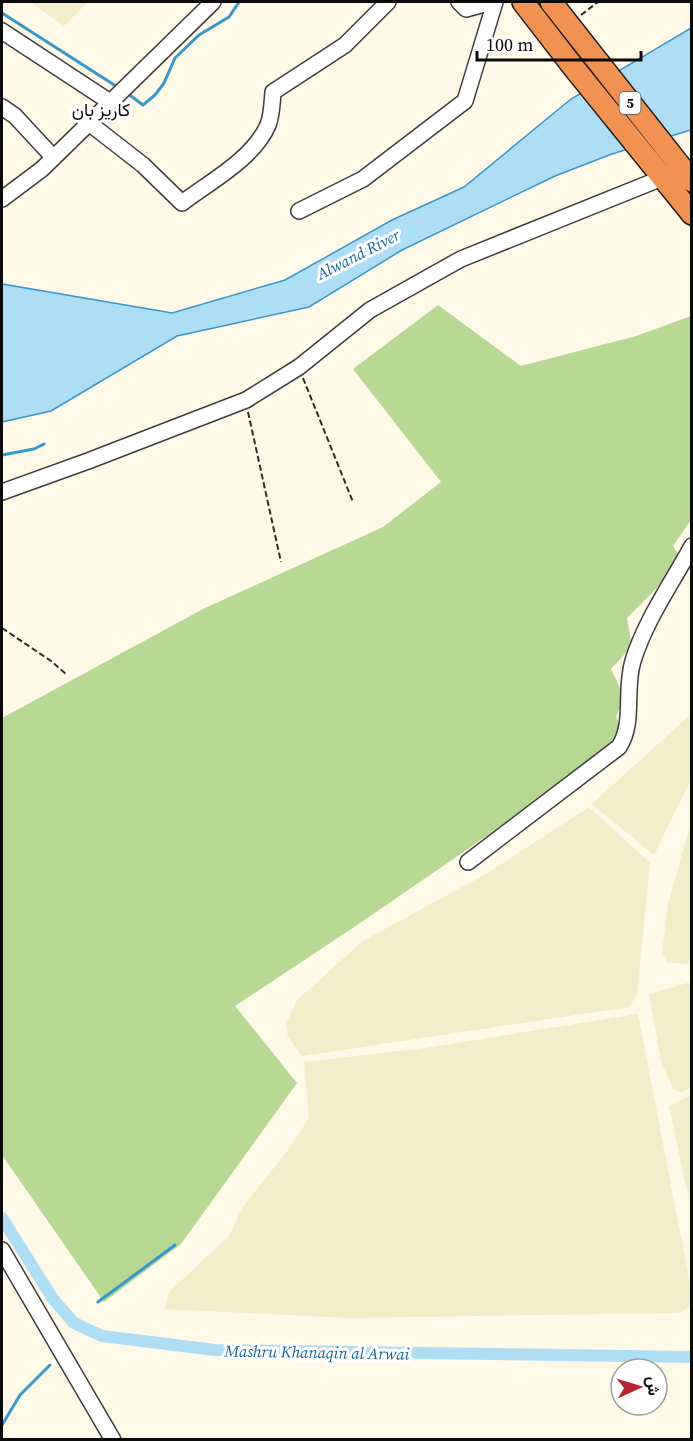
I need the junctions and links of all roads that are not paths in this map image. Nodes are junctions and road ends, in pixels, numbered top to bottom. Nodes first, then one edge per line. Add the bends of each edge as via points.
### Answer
1 (213, 2) edge
2 (388, 2) edge
3 (459, 2) edge
4 (493, 2) edge
5 (523, 2) edge
6 (551, 2) edge
7 (2, 31) edge
8 (113, 99) junction
9 (2, 106) edge
10 (89, 123) junction
11 (53, 158) junction
12 (657, 172) junction
13 (692, 181) edge
14 (2, 199) edge
15 (299, 211) dead end
16 (692, 214) edge
17 (2, 492) edge
18 (692, 546) edge
19 (468, 862) dead end
20 (2, 1250) edge
21 (113, 1440) edge

1 - 8 street
2 - 10 street via 345,45 273,92 269,122 261,137 239,161 182,203 143,165
3 - 4 street via 466,9
4 - 15 street via 465,100 363,179
5 - 12 highway, 5
6 - 13 highway, 5
7 - 8 street
8 - 10 street
9 - 11 street
10 - 11 street
11 - 14 street
12 - 16 highway, 5
12 - 17 street via 437,271 370,310 299,368 246,400
18 - 19 street via 633,661 627,729 619,747
20 - 21 street

